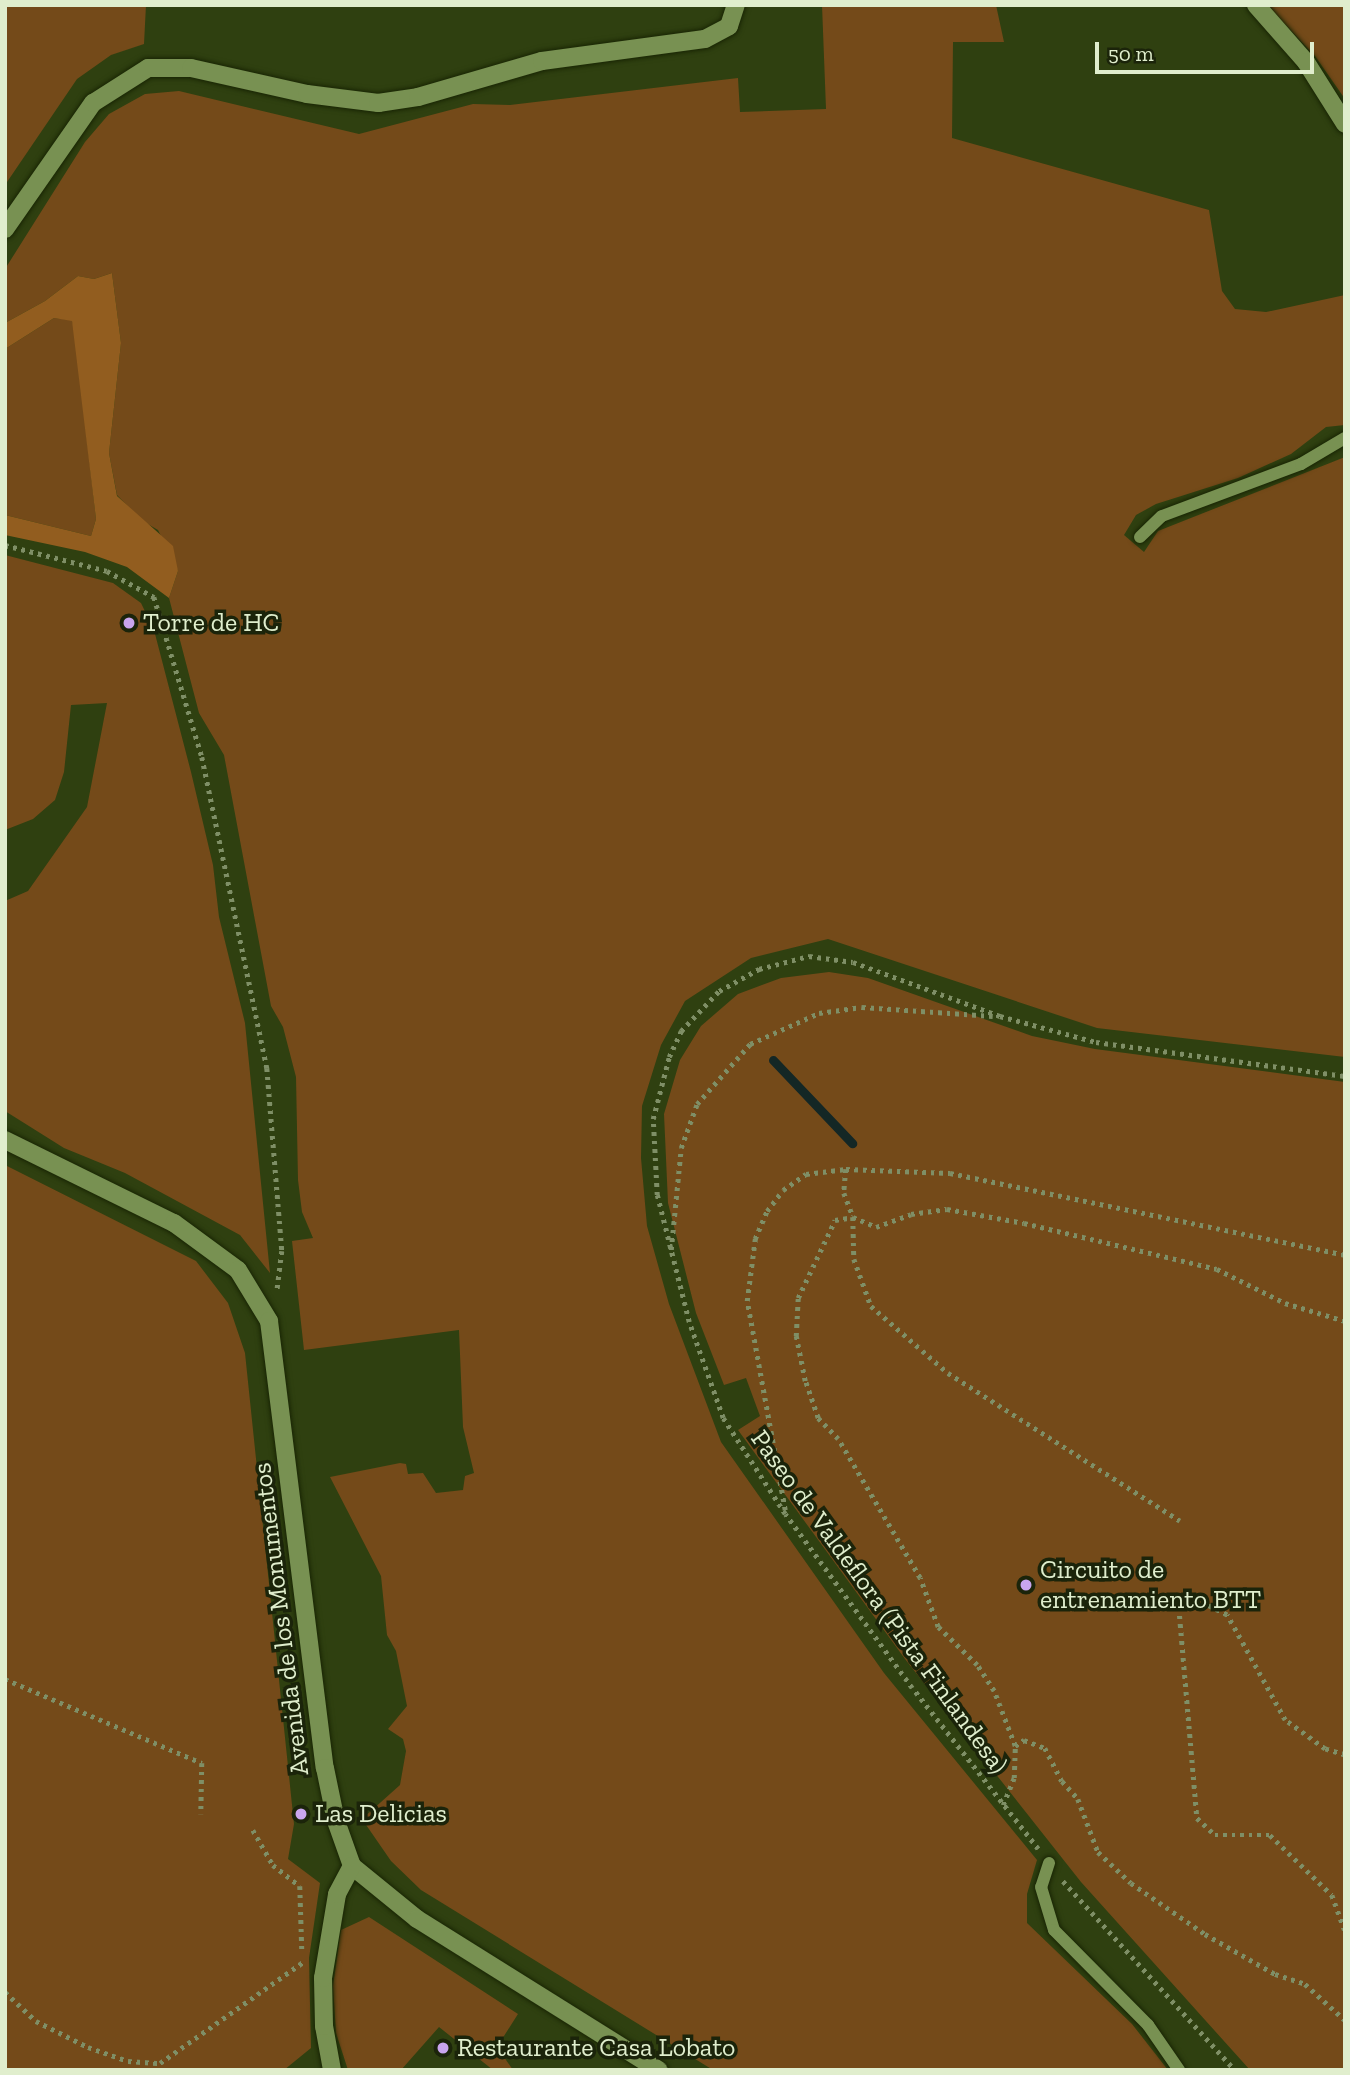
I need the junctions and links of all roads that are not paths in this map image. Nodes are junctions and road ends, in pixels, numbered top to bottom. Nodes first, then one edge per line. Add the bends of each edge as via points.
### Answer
1 (736, 5) edge
2 (1256, 5) edge
3 (1345, 124) edge
4 (5, 229) edge
5 (1345, 438) edge
6 (1140, 537) dead end
7 (5, 1140) edge
8 (1049, 1863) road end
9 (352, 1866) junction
10 (332, 2070) edge
11 (659, 2070) edge
12 (1179, 2070) edge

1 - 4 street via 729,26 705,39 542,61 418,97 378,103 307,94 191,68 148,68 93,103
2 - 3 street via 1307,62
5 - 6 lane via 1301,464 1162,516
7 - 9 street, Avenida de los Monumentos via 174,1223 239,1270 269,1321 325,1768
8 - 12 lane via 1041,1887 1054,1930 1148,2025
9 - 10 street via 337,1894 323,1978 324,2026
9 - 11 street via 416,1919

